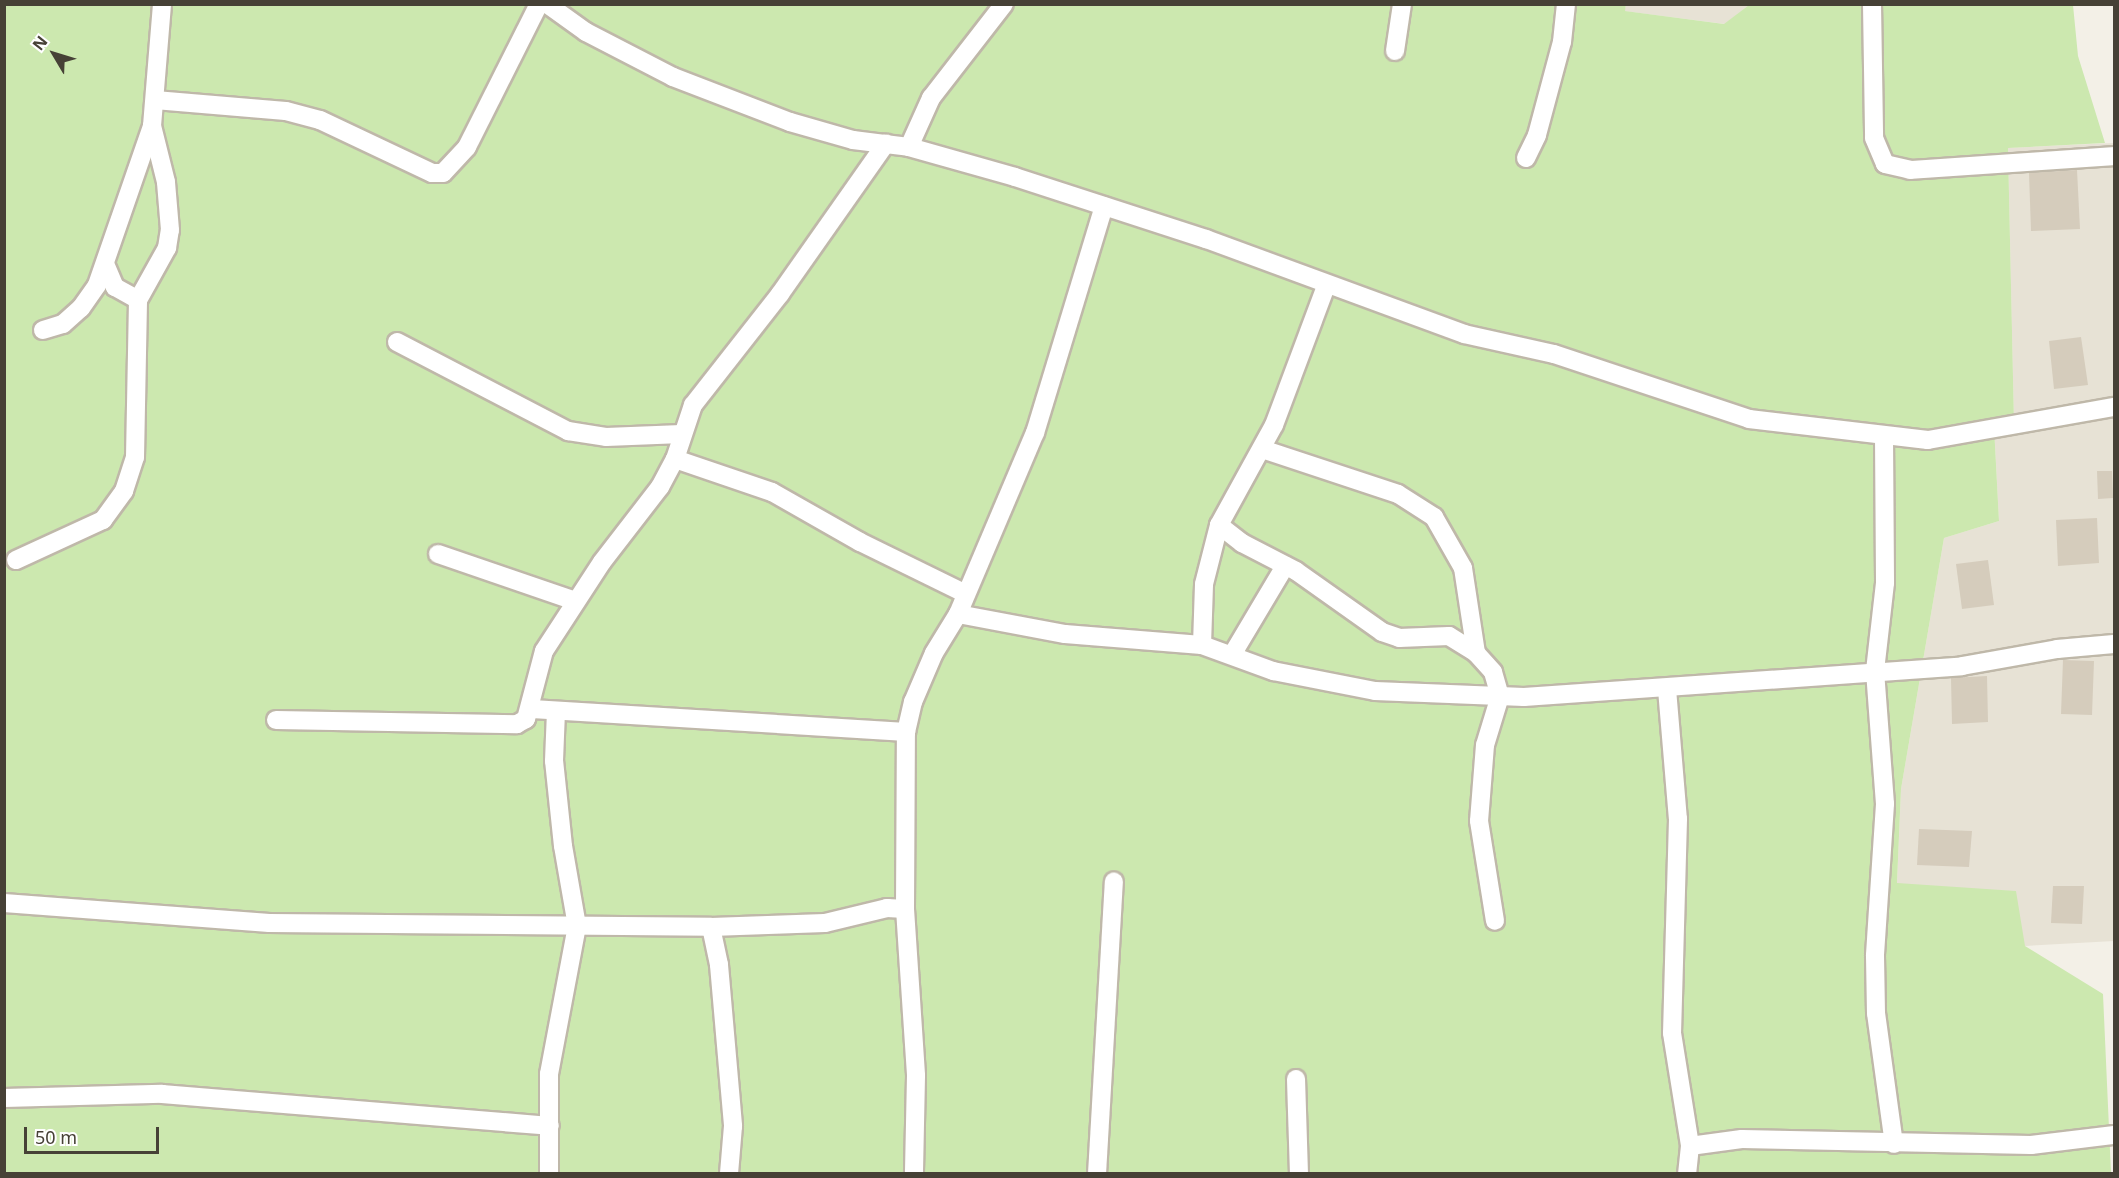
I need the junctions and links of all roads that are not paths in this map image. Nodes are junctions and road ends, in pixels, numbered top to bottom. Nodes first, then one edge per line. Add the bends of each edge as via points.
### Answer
1 (162, 4) edge
2 (539, 4) edge
3 (547, 4) edge
4 (1004, 4) edge
5 (1402, 4) edge
6 (1566, 4) edge
7 (1872, 4) edge
8 (1395, 51) dead end
9 (155, 99) junction
10 (152, 126) junction
11 (886, 143) junction
12 (909, 147) junction
13 (2115, 156) edge
14 (1526, 158) dead end
15 (1104, 206) junction
16 (106, 266) junction
17 (1326, 286) junction
18 (138, 300) junction
19 (43, 330) dead end
20 (397, 342) dead end
21 (2115, 407) edge
22 (682, 434) junction
23 (1884, 436) junction
24 (1262, 449) junction
25 (675, 459) junction
26 (1219, 525) junction
27 (438, 554) dead end
28 (16, 560) dead end
29 (1285, 566) junction
30 (964, 593) junction
31 (575, 601) junction
32 (958, 614) junction
33 (2115, 644) edge
34 (1202, 645) junction
35 (1476, 653) junction
36 (1232, 655) junction
37 (1875, 671) junction
38 (1667, 689) junction
39 (1500, 696) junction
40 (532, 709) junction
41 (556, 711) junction
42 (276, 720) dead end
43 (906, 732) junction
44 (1114, 881) dead end
45 (4, 903) edge
46 (905, 909) junction
47 (1495, 921) dead end
48 (577, 926) junction
49 (711, 927) junction
50 (1296, 1079) dead end
51 (4, 1098) edge
52 (550, 1126) junction
53 (2115, 1135) edge
54 (1894, 1144) junction
55 (1690, 1146) junction
56 (549, 1173) edge
57 (729, 1173) edge
58 (914, 1173) edge
59 (1097, 1173) edge
60 (1299, 1173) edge
61 (1687, 1173) edge

1 - 9 street
2 - 9 street via 467,147 443,173 432,173 320,120 286,111
3 - 11 street via 586,32 699,88 853,140
4 - 12 street via 931,98
5 - 8 street
6 - 14 street via 1562,42 1537,135
7 - 13 street via 1874,138 1885,164 1910,170
9 - 10 street
10 - 16 street
10 - 18 street via 166,182 170,230 167,248
11 - 12 street
11 - 22 street via 780,294 693,405
12 - 15 street
15 - 17 street via 1206,239
15 - 30 street via 1035,433
16 - 18 street via 115,287
16 - 19 street via 81,308 63,324
17 - 23 street via 1464,334 1554,354 1749,419
17 - 24 street
18 - 28 street via 135,457 124,491 103,520
20 - 22 street via 568,431 606,437
21 - 23 street via 1929,440
22 - 25 street
23 - 37 street via 1885,583
24 - 26 street
24 - 35 street via 1398,494 1434,517 1463,568
25 - 30 street via 772,492 860,542
25 - 31 street via 646,510
26 - 29 street via 1242,543
26 - 34 street via 1204,584
27 - 31 street
29 - 35 street via 1390,636 1449,636
29 - 36 street
30 - 32 street
31 - 40 street via 540,661
32 - 34 street via 1065,634
32 - 43 street via 934,653 913,702
33 - 37 street via 2057,649 1962,666
34 - 36 street
35 - 39 street via 1493,672
36 - 39 street via 1273,671 1375,691
37 - 38 street
37 - 54 street via 1885,804 1875,928 1876,1013
38 - 39 street
38 - 55 street via 1678,819 1672,1033
39 - 47 street via 1485,745 1479,821
40 - 41 street
40 - 42 street via 517,724
41 - 43 street
41 - 48 street via 556,783
43 - 46 street
44 - 59 street
45 - 48 street via 269,923
46 - 49 street via 887,908 825,922
46 - 58 street via 916,1076
48 - 49 street
48 - 52 street via 549,1074
49 - 57 street via 719,965 733,1126
50 - 60 street
51 - 52 street via 162,1094
52 - 56 street
53 - 54 street via 2031,1145
54 - 55 street via 1742,1139
55 - 61 street

